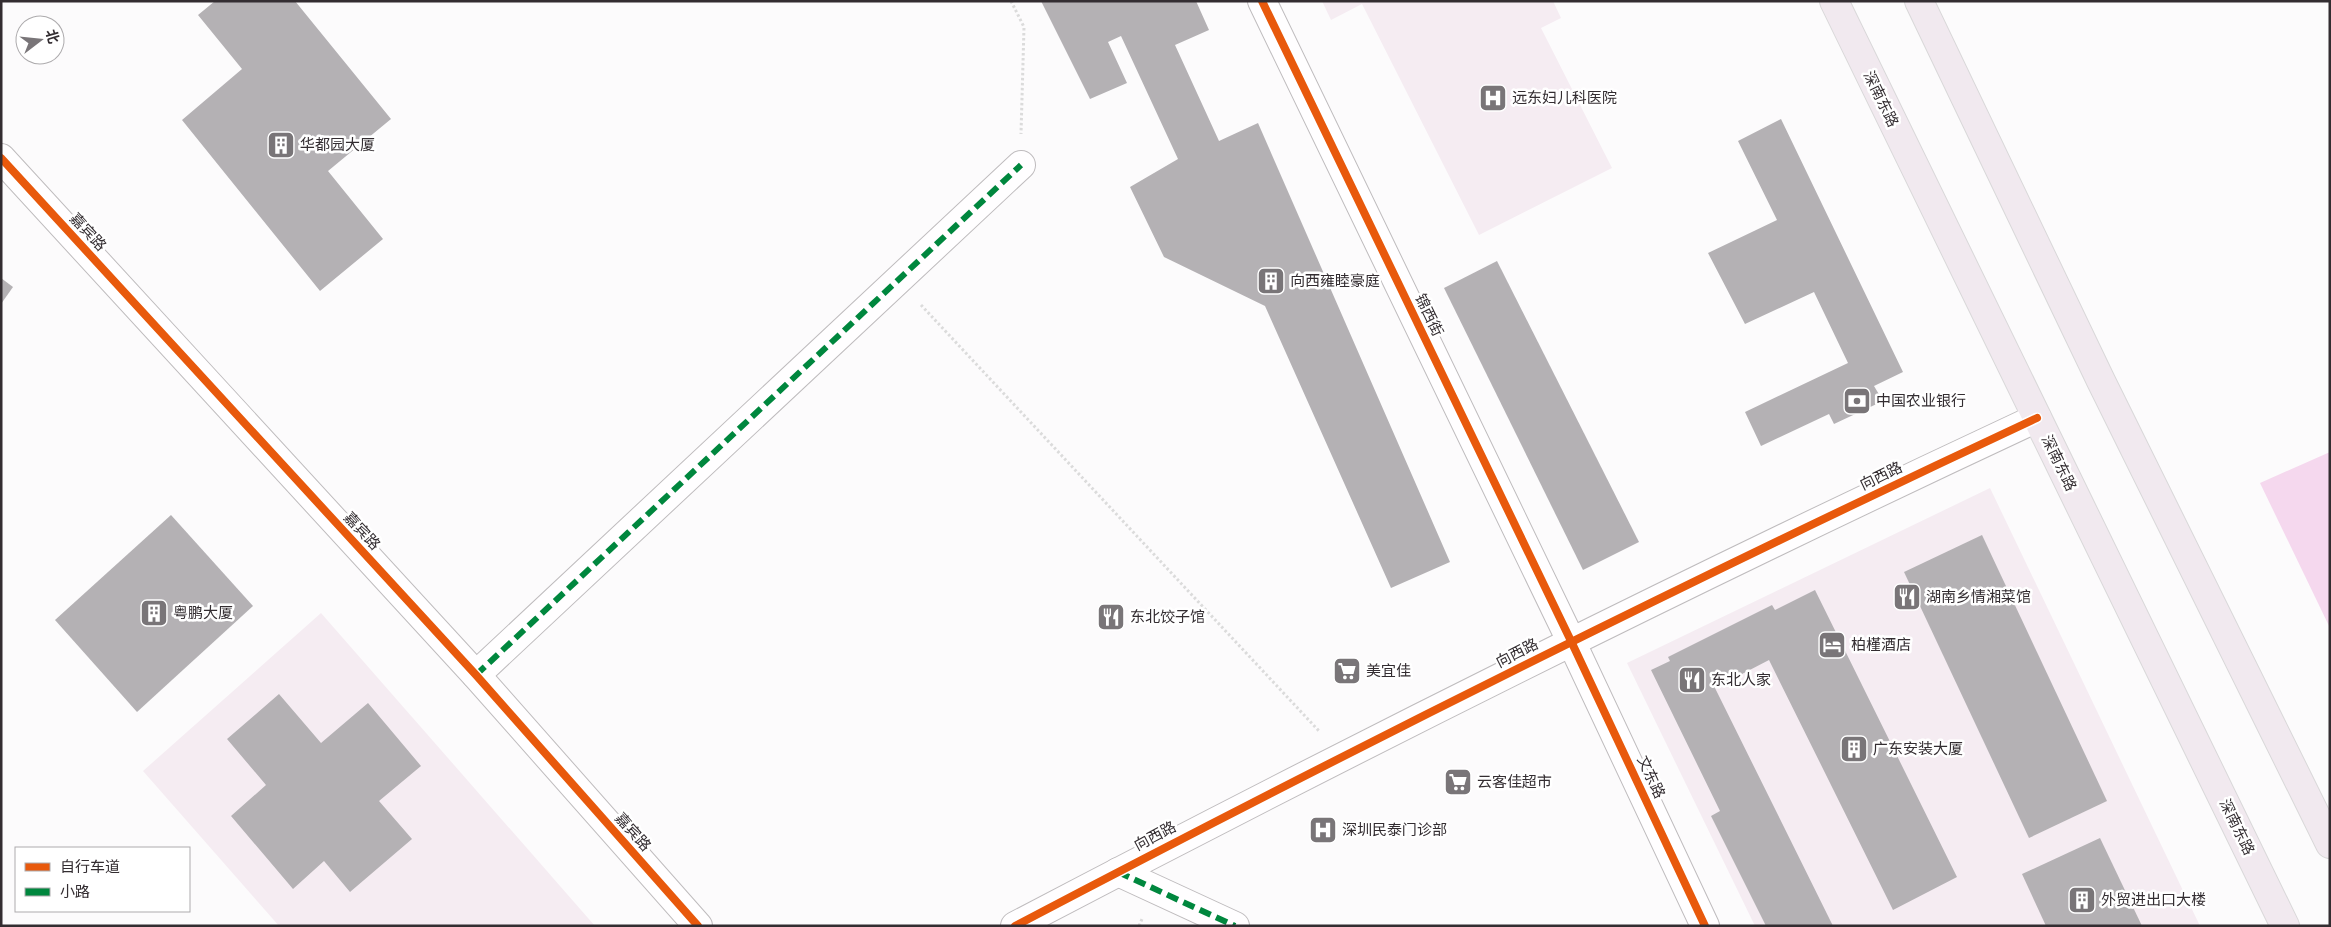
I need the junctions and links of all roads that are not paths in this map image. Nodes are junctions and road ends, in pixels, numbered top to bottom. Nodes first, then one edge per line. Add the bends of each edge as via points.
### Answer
1 (1262, 1) edge
2 (1834, 1) edge
3 (1919, 1) edge
4 (1, 158) edge
5 (1021, 164) road end
6 (2037, 418) junction
7 (1571, 641) junction
8 (476, 675) junction
9 (2330, 844) edge
10 (1118, 872) junction
11 (698, 926) edge
12 (1016, 926) edge
13 (1235, 926) edge
14 (1705, 926) edge
15 (2284, 926) edge

1 - 7 street, 锦西街
2 - 6 main road, 深南东路
3 - 9 main road via 2101,381
4 - 8 street, 嘉宾路
5 - 8 street
6 - 7 street, 向西路
6 - 15 main road, 深南东路
7 - 10 street, 向西路
7 - 14 street, 文东路
8 - 11 street, 嘉宾路
10 - 12 street, 向西路
10 - 13 street

